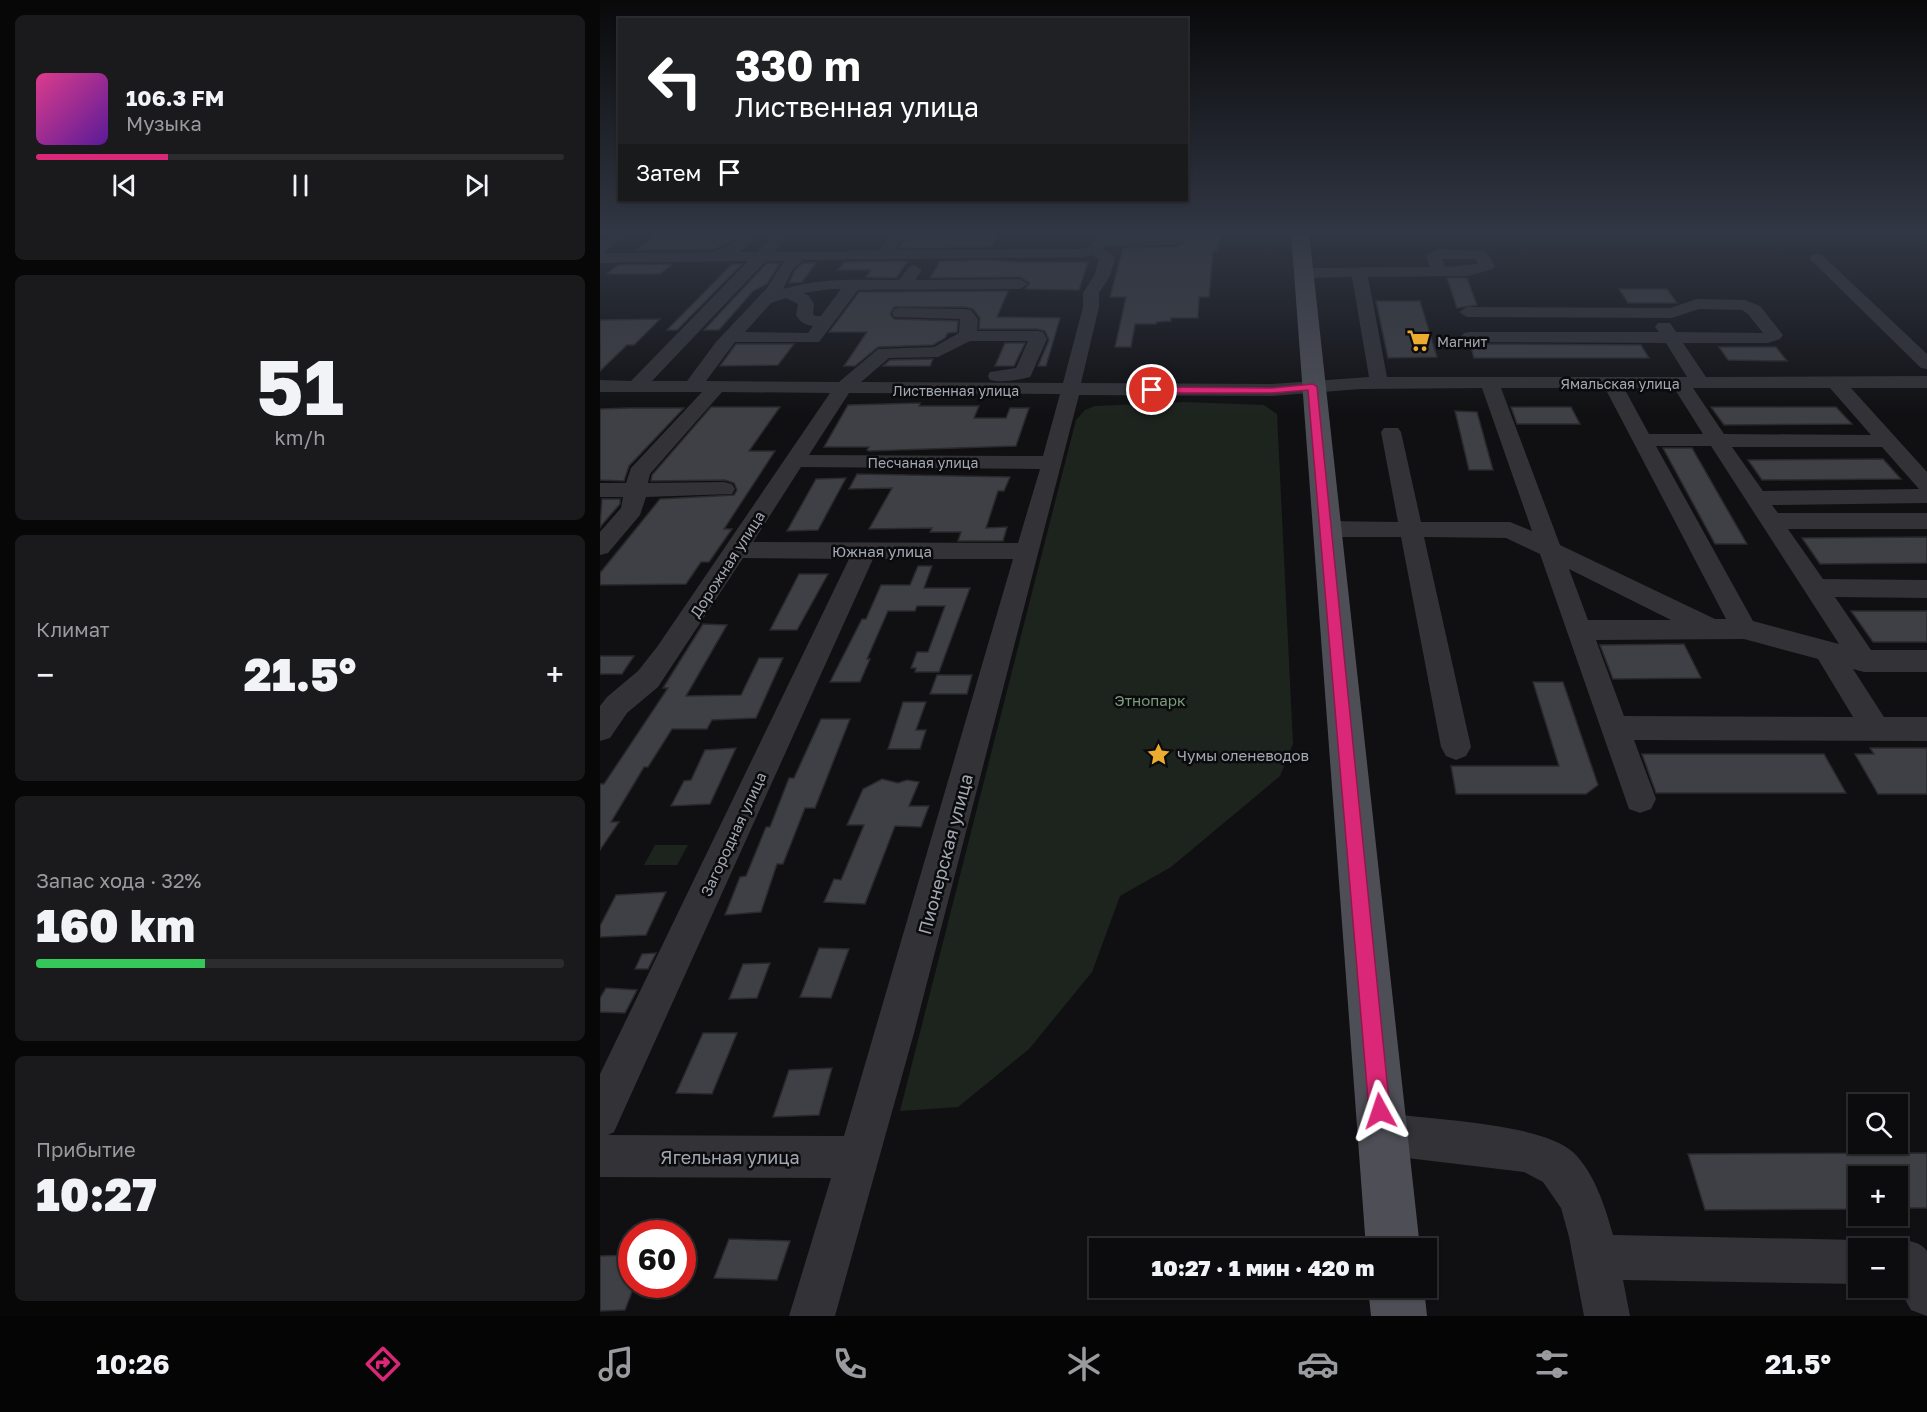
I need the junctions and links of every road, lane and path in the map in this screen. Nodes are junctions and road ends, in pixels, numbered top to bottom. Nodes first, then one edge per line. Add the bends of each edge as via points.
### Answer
1 (725, 293) edge
2 (771, 293) edge
3 (847, 293) edge
4 (908, 293) edge
5 (1091, 293) edge
6 (1306, 293) edge
7 (1363, 293) edge
8 (1854, 293) edge
9 (788, 294) joint
10 (766, 299) junction
11 (1467, 312) dead end
12 (900, 313) junction
13 (1655, 313) junction
14 (826, 321) junction
15 (1001, 335) junction
16 (967, 336) junction
17 (731, 337) junction
18 (1470, 337) dead end
19 (1672, 338) junction
20 (884, 353) junction
21 (1927, 363) edge
22 (992, 371) junction
23 (1689, 382) junction
24 (1835, 382) junction
25 (1927, 382) edge
26 (1379, 383) junction
27 (1490, 383) junction
28 (1612, 383) junction
29 (600, 386) edge
30 (635, 387) junction
31 (692, 387) junction
32 (1313, 387) junction
33 (716, 388) junction
34 (842, 389) junction
35 (1071, 390) junction
36 (1391, 432) dead end
37 (1643, 440) junction
38 (1717, 441) junction
39 (1888, 441) junction
40 (795, 461) junction
41 (1052, 463) junction
42 (1927, 484) edge
43 (634, 489) junction
44 (724, 489) dead end
45 (600, 490) edge
46 (1927, 496) edge
47 (1755, 498) junction
48 (1771, 521) junction
49 (1927, 521) edge
50 (1326, 529) junction
51 (1412, 529) junction
52 (601, 545) edge
53 (1549, 549) junction
54 (736, 550) junction
55 (866, 550) junction
56 (1028, 551) junction
57 (1815, 588) junction
58 (1927, 589) edge
59 (1712, 629) junction
60 (1744, 629) junction
61 (1578, 630) junction
62 (1827, 651) junction
63 (1864, 661) junction
64 (1927, 661) edge
65 (609, 705) edge
66 (1614, 728) junction
67 (1876, 728) junction
68 (600, 729) edge
69 (1927, 729) edge
70 (1456, 747) dead end
71 (1640, 799) dead end
72 (600, 1118) edge
73 (1382, 1134) junction
74 (600, 1156) edge
75 (860, 1157) junction
76 (1392, 1238) edge
77 (1594, 1257) junction
78 (1848, 1262) edge
79 (1908, 1263) edge
80 (1927, 1294) edge
81 (1397, 1298) edge
82 (812, 1316) edge
83 (1399, 1316) edge
84 (1607, 1316) edge

1 - 30 street
2 - 10 street
3 - 14 street
4 - 12 street
5 - 35 street, Пионерская улица
6 - 32 main road
7 - 26 street
8 - 21 street
9 - 10 street
9 - 14 street via 802,298 806,303 804,315 811,321
10 - 17 street
11 - 13 street
12 - 16 street via 965,314 970,319
12 - 20 street
13 - 19 street
13 - 19 street via 1672,313 1697,304 1745,305 1774,335
14 - 17 street via 813,338
15 - 16 street
15 - 22 street
15 - 22 street via 1031,335 1038,339 1023,373
16 - 20 street via 938,352
17 - 31 street
18 - 19 street
19 - 23 street
20 - 34 street, Дорожная улица
22 - 34 street, Лиственная улица
22 - 35 street, Лиственная улица
23 - 24 street, Ямальская улица
23 - 28 street, Ямальская улица
23 - 38 street
24 - 25 street, Ямальская улица
24 - 39 street
26 - 27 street, Ямальская улица
26 - 32 street, Ямальская улица
27 - 28 street, Ямальская улица
27 - 53 street
28 - 37 street
29 - 30 street, Лиственная улица
30 - 31 street, Лиственная улица
31 - 33 street, Лиственная улица
32 - 35 street, Лиственная улица
32 - 50 main road
33 - 34 street, Лиственная улица
33 - 43 street via 639,473
34 - 40 street, Дорожная улица
35 - 41 street, Пионерская улица
36 - 51 street
37 - 38 street
37 - 60 street
38 - 39 street
38 - 47 street
39 - 42 street
40 - 41 street, Песчаная улица
40 - 54 street, Дорожная улица
41 - 56 street, Пионерская улица
43 - 44 street
43 - 45 street
43 - 52 street via 632,510
46 - 47 street
47 - 48 street
48 - 49 street
48 - 57 street
50 - 51 street
50 - 73 main road
51 - 53 street via 1510,530
51 - 70 street
53 - 59 street
53 - 61 street
54 - 55 street, Южная улица
54 - 65 street, Дорожная улица via 648,679
55 - 56 street, Южная улица
55 - 72 street, Загородная улица
56 - 75 street, Пионерская улица
57 - 58 street
57 - 63 street
59 - 60 street
59 - 61 street
60 - 62 street
61 - 66 street
62 - 63 street
62 - 67 street
63 - 64 street
65 - 68 street, Дорожная улица
66 - 67 street
66 - 71 street
67 - 69 street
73 - 76 main road
73 - 77 street via 1524,1151 1557,1166 1583,1209
74 - 75 street, Ягельная улица
75 - 82 street, Пионерская улица
77 - 78 street
77 - 84 street
79 - 80 street
81 - 83 main road

